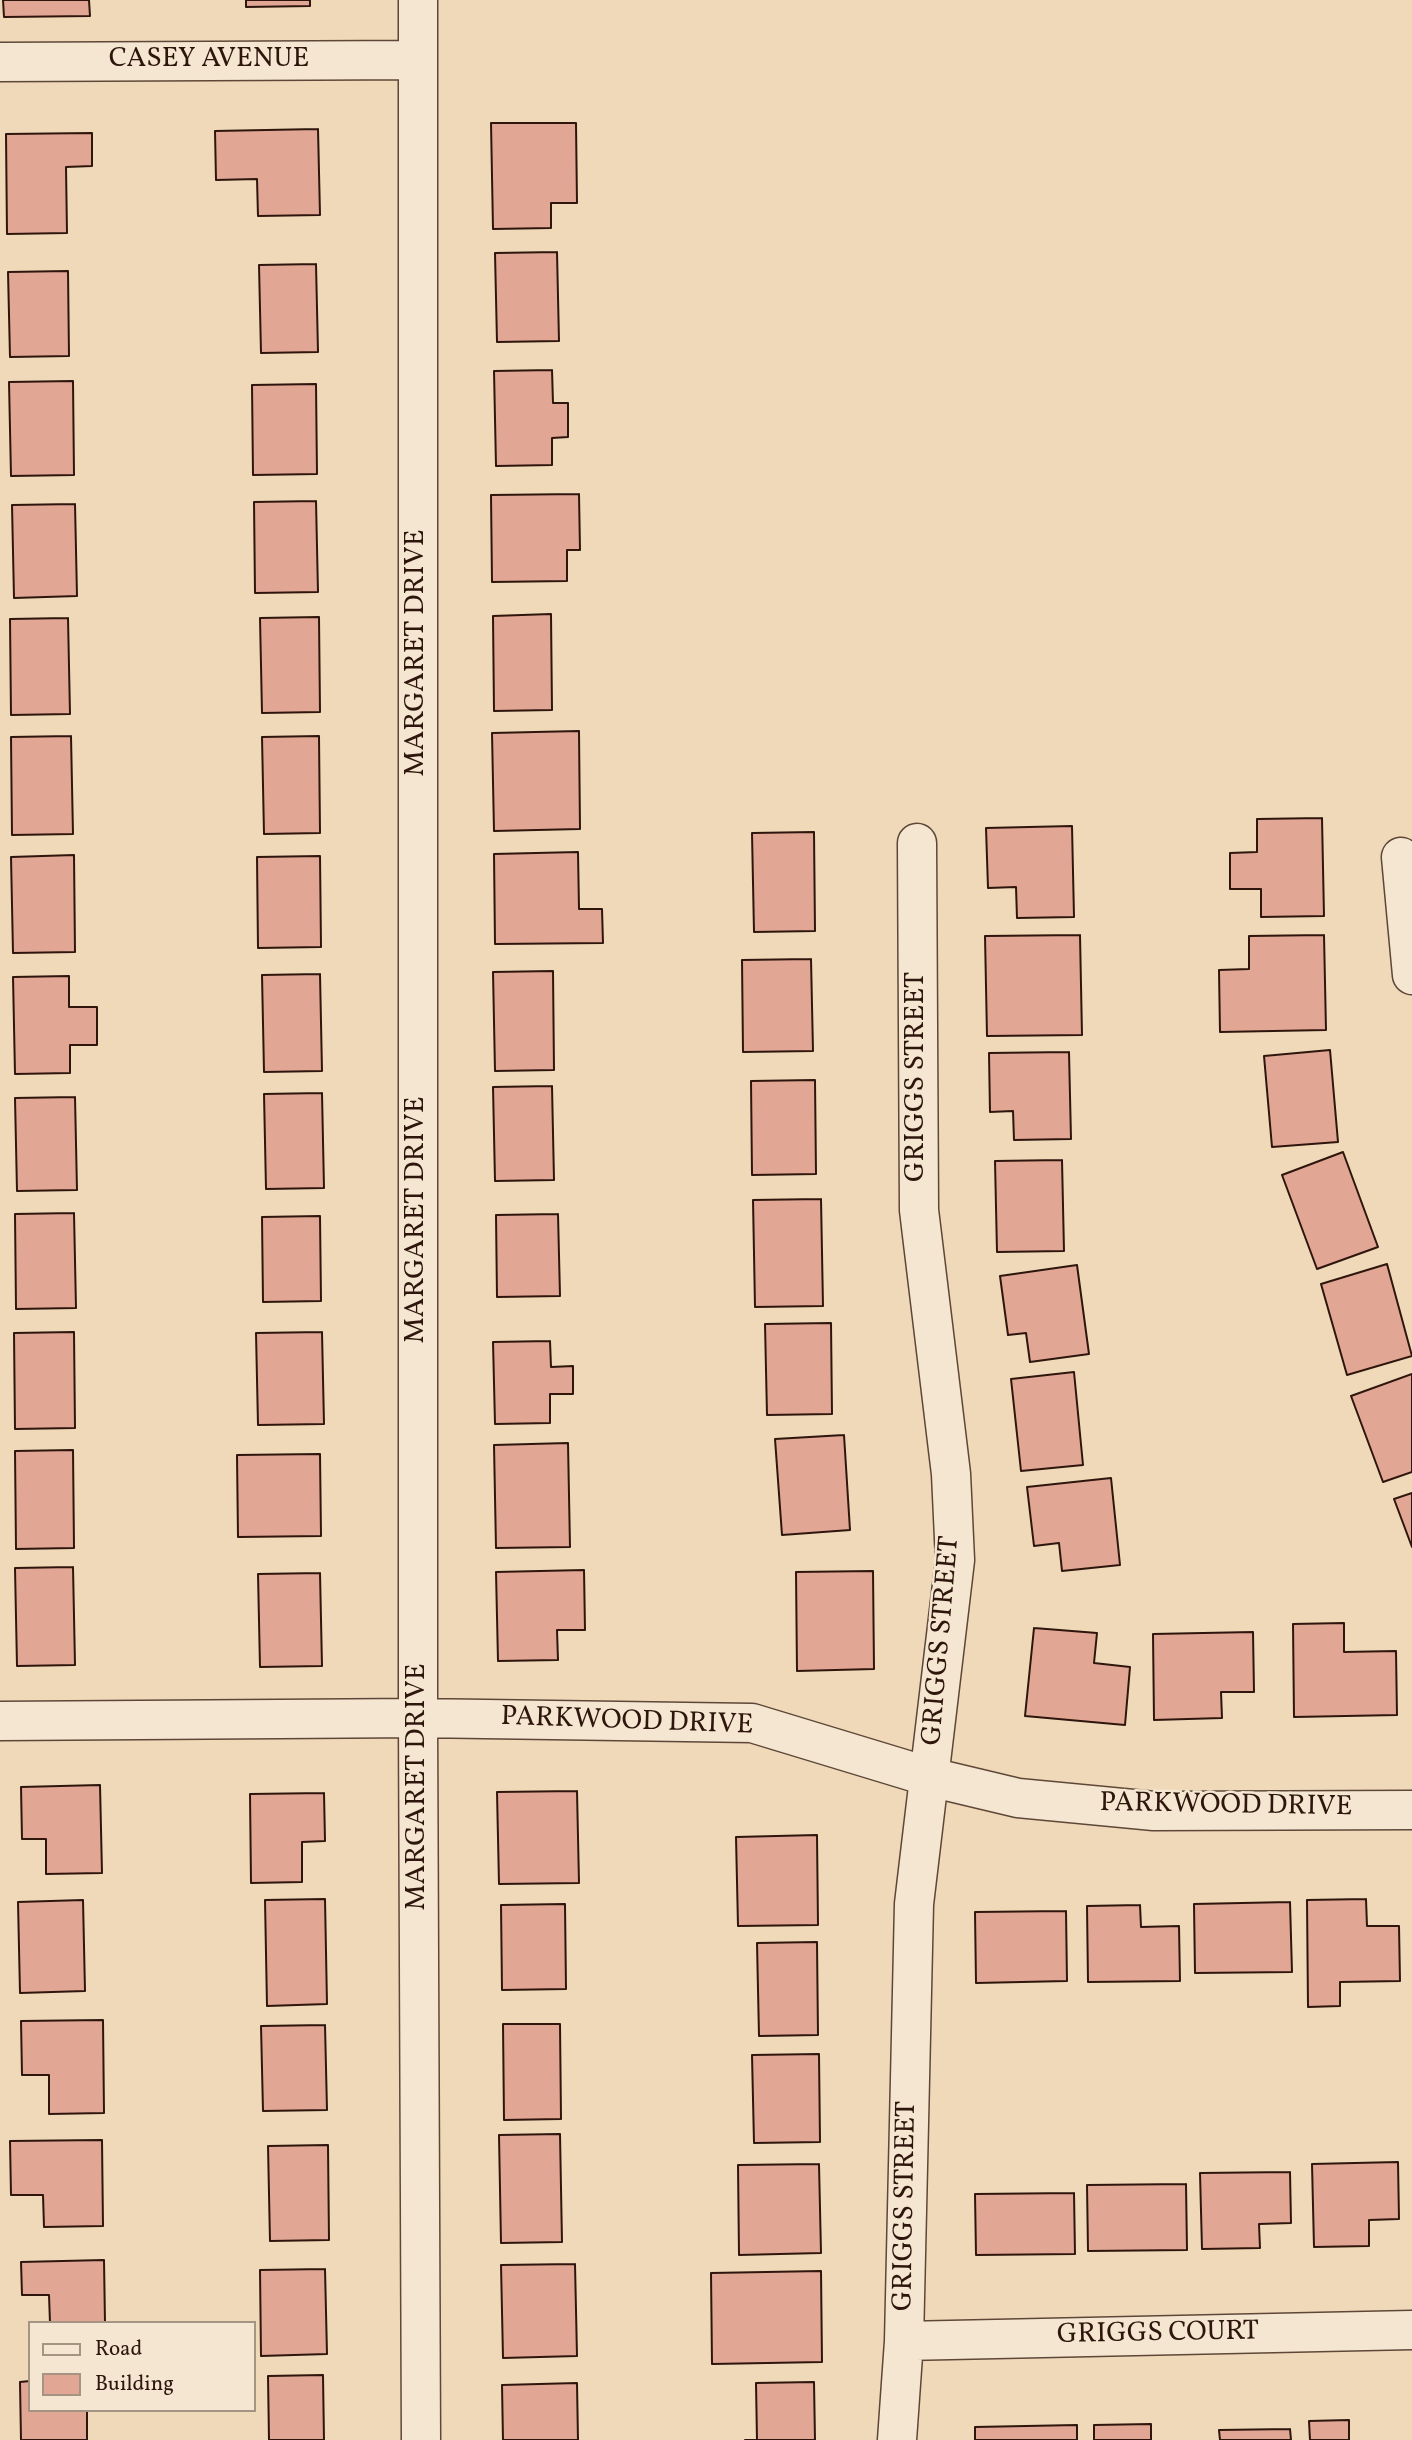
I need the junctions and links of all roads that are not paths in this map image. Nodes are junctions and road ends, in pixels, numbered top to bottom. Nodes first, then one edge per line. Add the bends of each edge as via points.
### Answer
1 (418, 0) edge
2 (418, 60) junction
3 (0, 62) edge
4 (917, 843) dead end
5 (1401, 857) dead end
6 (1412, 975) edge
7 (418, 1718) junction
8 (0, 1721) edge
9 (930, 1777) junction
10 (1412, 1810) edge
11 (1412, 2330) edge
12 (904, 2341) junction
13 (421, 2440) edge
14 (897, 2440) edge

1 - 2 street, MARGARET DRIVE
2 - 3 street, CASEY AVENUE
2 - 7 street, MARGARET DRIVE
4 - 9 street, GRIGGS STREET via 919,1210 951,1474 955,1560
5 - 6 street
7 - 8 street, PARKWOOD DRIVE
7 - 9 street, PARKWOOD DRIVE via 752,1723
7 - 13 street, MARGARET DRIVE
9 - 10 street, PARKWOOD DRIVE via 1018,1798 1154,1811
9 - 12 street, GRIGGS STREET via 914,1904
11 - 12 street, GRIGGS COURT
12 - 14 street, GRIGGS STREET

